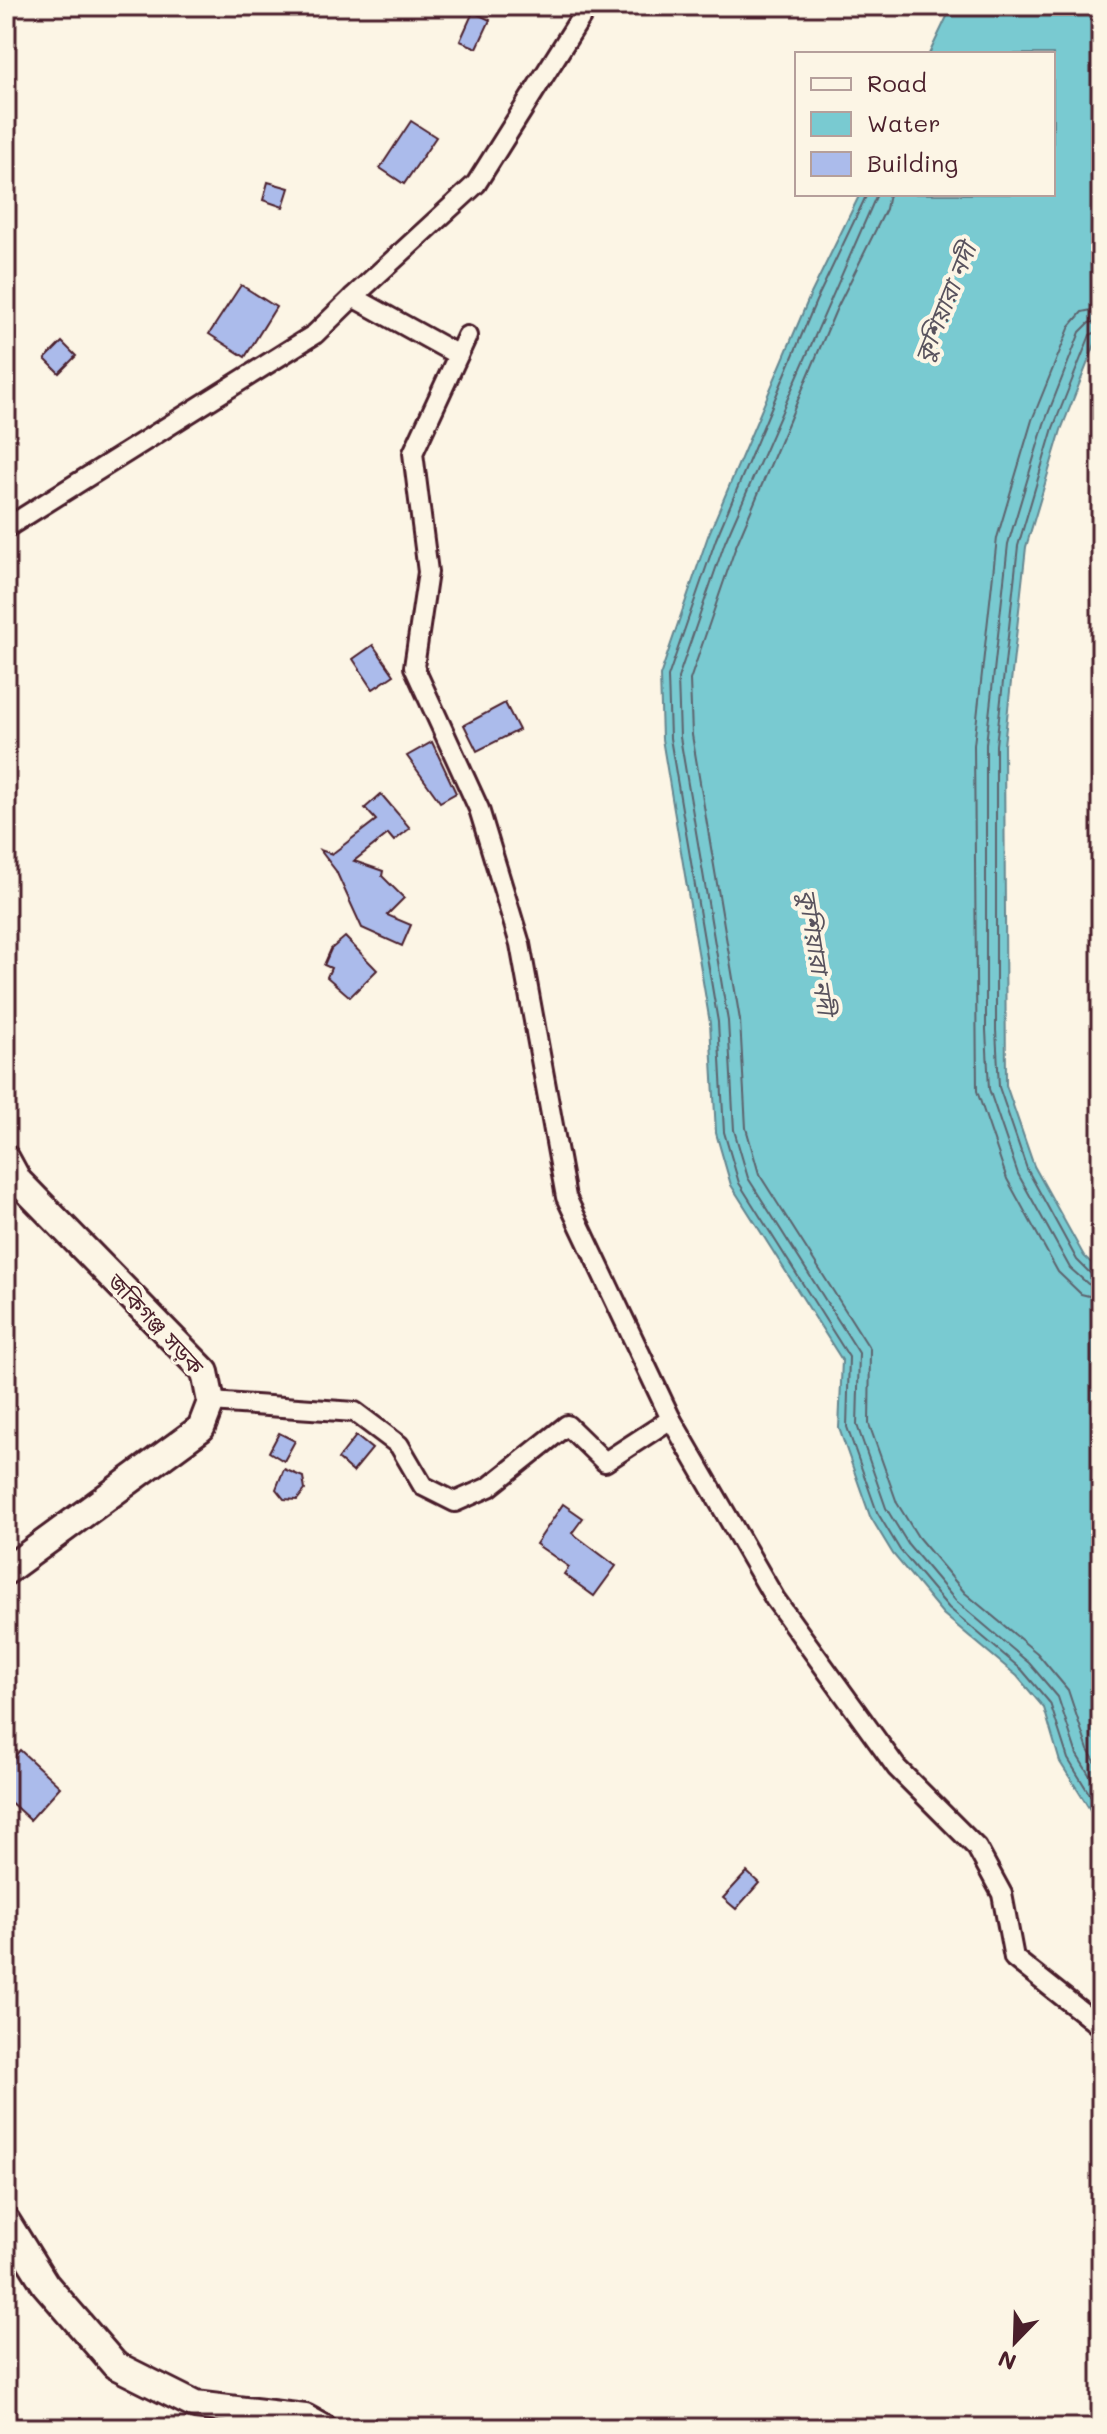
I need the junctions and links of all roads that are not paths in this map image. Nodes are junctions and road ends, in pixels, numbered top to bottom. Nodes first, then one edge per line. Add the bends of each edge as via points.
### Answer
1 (588, 6) edge
2 (353, 297) junction
3 (467, 336) dead end
4 (458, 355) junction
5 (6, 528) edge
6 (6, 1159) edge
7 (211, 1402) junction
8 (671, 1419) junction
9 (6, 1571) edge
10 (1101, 2027) edge
11 (6, 2221) edge
12 (323, 2428) edge

1 - 2 street via 476,184
2 - 4 street
2 - 5 street via 315,334
3 - 4 street
4 - 8 street via 413,453 428,572 414,667 479,809 520,944 566,1197
6 - 7 main road, জকিগঞ্জ সড়ক via 18,1181 205,1372
7 - 8 street via 355,1412 399,1445 423,1486 455,1502 489,1487 567,1425 605,1462
7 - 9 main road, জকিগঞ্জ সড়ক via 201,1428
8 - 10 street via 775,1599 897,1768 977,1848 1002,1894 1014,1958
11 - 12 main road via 45,2284 115,2365 195,2405 305,2418

